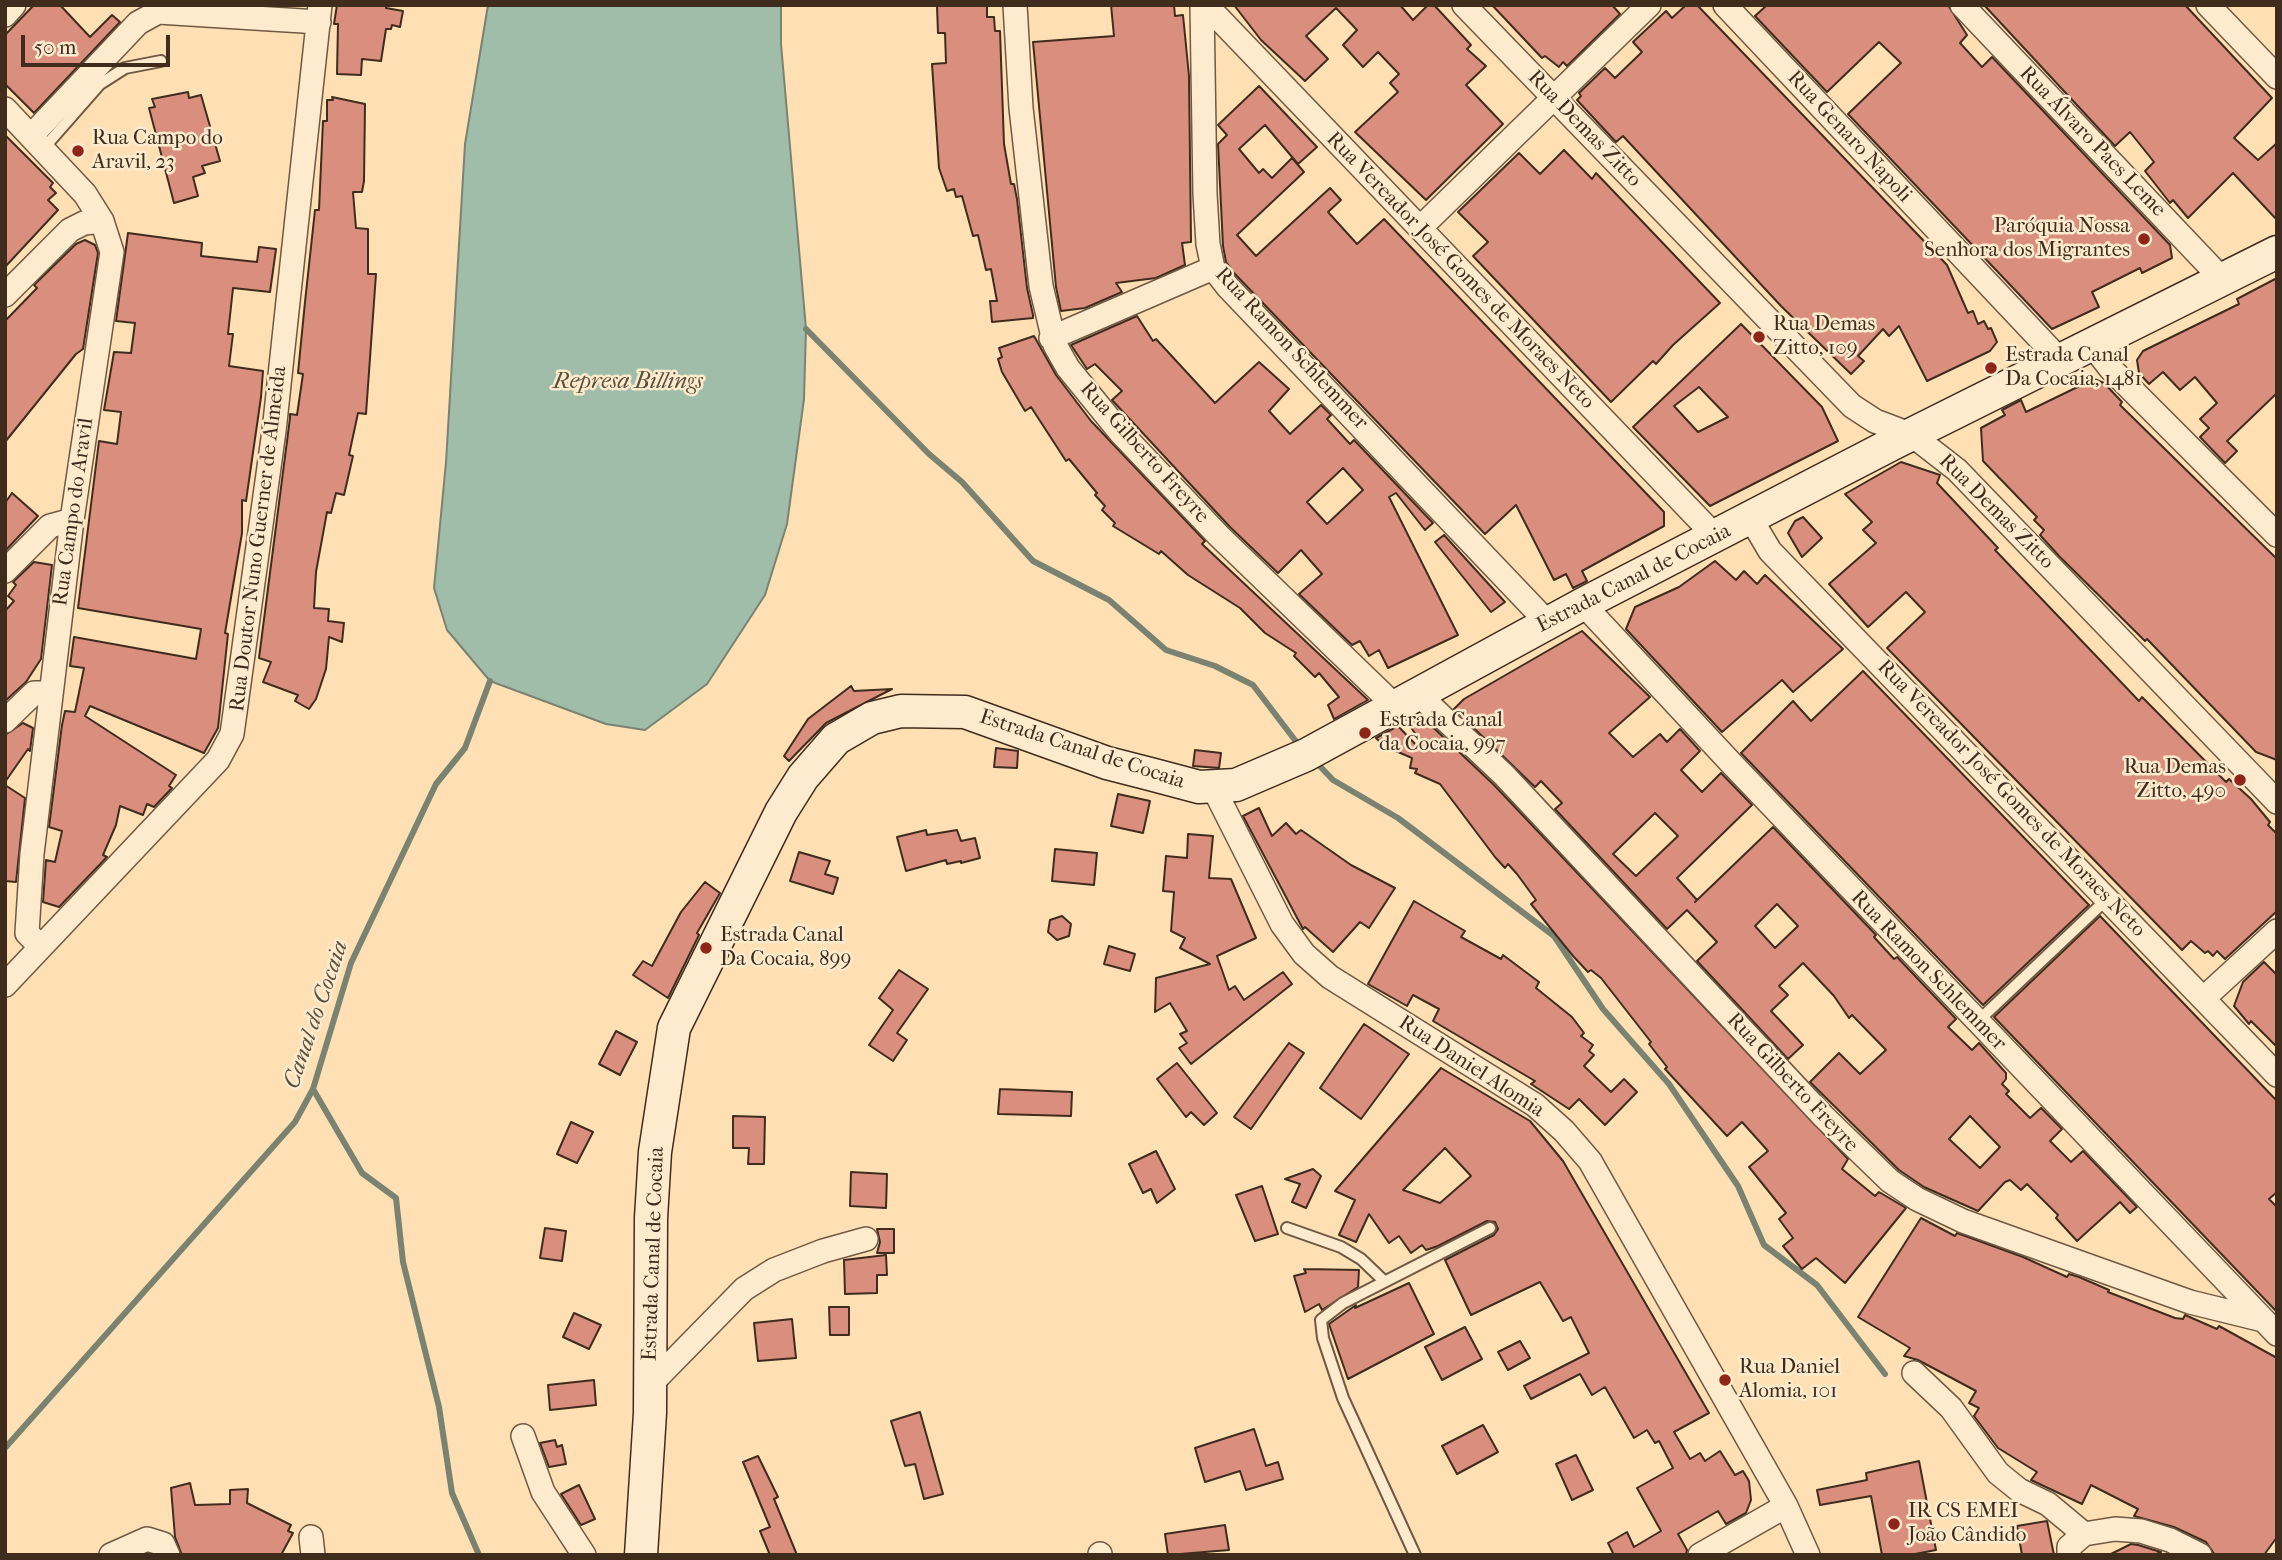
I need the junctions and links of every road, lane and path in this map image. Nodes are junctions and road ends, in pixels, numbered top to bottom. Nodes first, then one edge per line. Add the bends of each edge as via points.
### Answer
1 (1015, 5) edge
2 (1204, 5) edge
3 (1464, 5) edge
4 (1649, 5) edge
5 (1725, 5) edge
6 (1962, 5) edge
7 (2208, 5) edge
8 (319, 14) edge
9 (161, 61) dead end
10 (2277, 78) edge
11 (1554, 98) junction
12 (5, 109) edge
13 (37, 142) junction
14 (102, 221) junction
15 (1420, 228) junction
16 (2277, 252) edge
17 (1213, 268) junction
18 (2222, 279) junction
19 (5, 295) edge
20 (1051, 338) junction
21 (2092, 345) junction
22 (2060, 360) junction
23 (1912, 435) junction
24 (1751, 519) junction
25 (72, 520) junction
26 (1715, 536) junction
27 (2277, 536) edge
28 (5, 571) edge
29 (1583, 604) junction
30 (1548, 623) junction
31 (51, 693) junction
32 (1407, 700) junction
33 (5, 721) edge
34 (1213, 787) junction
35 (2277, 802) edge
36 (2108, 899) junction
37 (2277, 931) edge
38 (41, 947) junction
39 (5, 985) edge
40 (2204, 998) junction
41 (1977, 1022) junction
42 (2277, 1075) edge
43 (1287, 1228) dead end
44 (1490, 1228) dead end
45 (866, 1239) dead end
46 (1384, 1281) junction
47 (2270, 1327) edge
48 (1914, 1373) dead end
49 (650, 1385) junction
50 (523, 1436) dead end
51 (1786, 1506) junction
52 (2084, 1534) junction
53 (111, 1555) edge
54 (168, 1555) edge
55 (584, 1555) edge
56 (641, 1555) edge
57 (1415, 1555) edge
58 (1700, 1555) edge
59 (1808, 1555) edge
60 (2069, 1555) edge
61 (2200, 1555) edge

1 - 20 street, Rua Gilberto Freyre via 1021,108
2 - 15 street, Rua Vereador José Gomes de Moraes Neto
2 - 17 street, Rua Ramon Schlemmer via 1205,194
3 - 11 street, Rua Demas Zitto
4 - 11 street
5 - 22 street, Rua Genaro Napoli
6 - 18 street, Rua Álvaro Paes Leme
7 - 10 street
8 - 13 street via 158,12 138,23
8 - 38 street, Rua Doutor Nuno Guerner de Almeida via 274,431 232,734 218,761
9 - 13 lane via 125,68 100,84
11 - 15 street
11 - 23 street, Rua Demas Zitto via 1852,406
12 - 13 street, Rua Campo do Aravil
13 - 14 street, Rua Campo do Aravil via 85,194
14 - 19 street via 70,230
14 - 25 street, Rua Campo do Aravil via 111,252
15 - 26 street, Rua Vereador José Gomes de Moraes Neto
16 - 18 main road, Estrada Canal de Cocaia
17 - 20 street
17 - 30 street, Rua Ramon Schlemmer
18 - 21 main road, Estrada Canal de Cocaia
20 - 32 street, Rua Gilberto Freyre via 1068,368 1120,432 1219,536
21 - 22 main road, Estrada Canal de Cocaia
21 - 27 street
22 - 23 main road, Estrada Canal de Cocaia
23 - 24 main road, Estrada Canal de Cocaia
23 - 35 street, Rua Demas Zitto via 1957,470
24 - 26 main road, Estrada Canal de Cocaia
24 - 36 street, Rua Vereador José Gomes de Moraes Neto via 1770,551
25 - 28 street via 51,526
25 - 31 street, Rua Campo do Aravil
26 - 29 main road, Estrada Canal de Cocaia
29 - 30 main road, Estrada Canal de Cocaia
29 - 41 street, Rua Ramon Schlemmer
30 - 32 main road, Estrada Canal de Cocaia
31 - 33 street via 34,693
31 - 38 street, Rua Campo do Aravil via 26,916 27,933
32 - 34 main road, Estrada Canal de Cocaia via 1263,774 1236,785
32 - 47 street, Rua Gilberto Freyre via 1504,775 1823,1116 1890,1181 1963,1221
34 - 49 main road, Estrada Canal de Cocaia via 1107,763 965,712 901,711 872,718 836,739 781,812 676,1021 653,1184
34 - 51 street, Rua Daniel Alomia via 1282,924 1304,954 1330,977 1535,1105 1590,1161
36 - 40 street, Rua Vereador José Gomes de Moraes Neto
36 - 41 lane
37 - 40 street
38 - 39 street, Rua Doutor Nuno Guerner de Almeida
40 - 42 street, Rua Vereador José Gomes de Moraes Neto
41 - 47 street, Rua Ramon Schlemmer
43 - 46 lane via 1362,1259
44 - 46 lane
45 - 49 street via 774,1270 744,1289
46 - 57 lane via 1326,1314 1320,1327 1343,1398
48 - 52 street via 1951,1408 1998,1473 2048,1504
49 - 56 main road, Estrada Canal de Cocaia
50 - 55 street via 543,1492
51 - 58 street
51 - 59 street, Rua Daniel Alomia
52 - 60 street via 2069,1547
52 - 61 street via 2115,1528 2141,1531
53 - 54 street via 147,1539 163,1544

